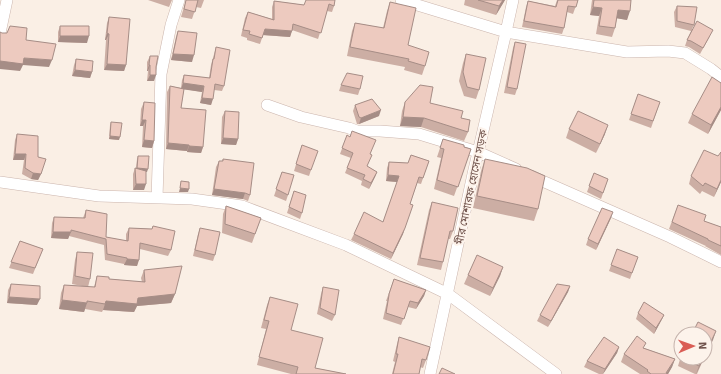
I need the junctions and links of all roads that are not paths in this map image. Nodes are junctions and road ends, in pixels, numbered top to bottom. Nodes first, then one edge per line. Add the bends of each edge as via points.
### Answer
1 (7, 0) edge
2 (179, 0) edge
3 (401, 0) edge
4 (512, 0) edge
5 (506, 32) junction
6 (0, 33) edge
7 (721, 77) edge
8 (267, 105) dead end
9 (478, 152) junction
10 (0, 182) edge
11 (157, 198) junction
12 (721, 262) edge
13 (448, 294) junction
14 (430, 374) edge
15 (556, 374) edge

1 - 6 street
2 - 11 street via 161,74
3 - 5 street
4 - 5 street, মীর মোশারফ হোসেন সড়ক
5 - 7 street via 627,52 685,53
5 - 9 street, মীর মোশারফ হোসেন সড়ক
8 - 9 street via 301,117 357,131 419,134
9 - 12 street
9 - 13 street, মীর মোশারফ হোসেন সড়ক
10 - 11 street via 99,196
11 - 13 street via 192,198 242,206 346,245
13 - 14 street, মীর মোশারফ হোসেন সড়ক
13 - 15 street

